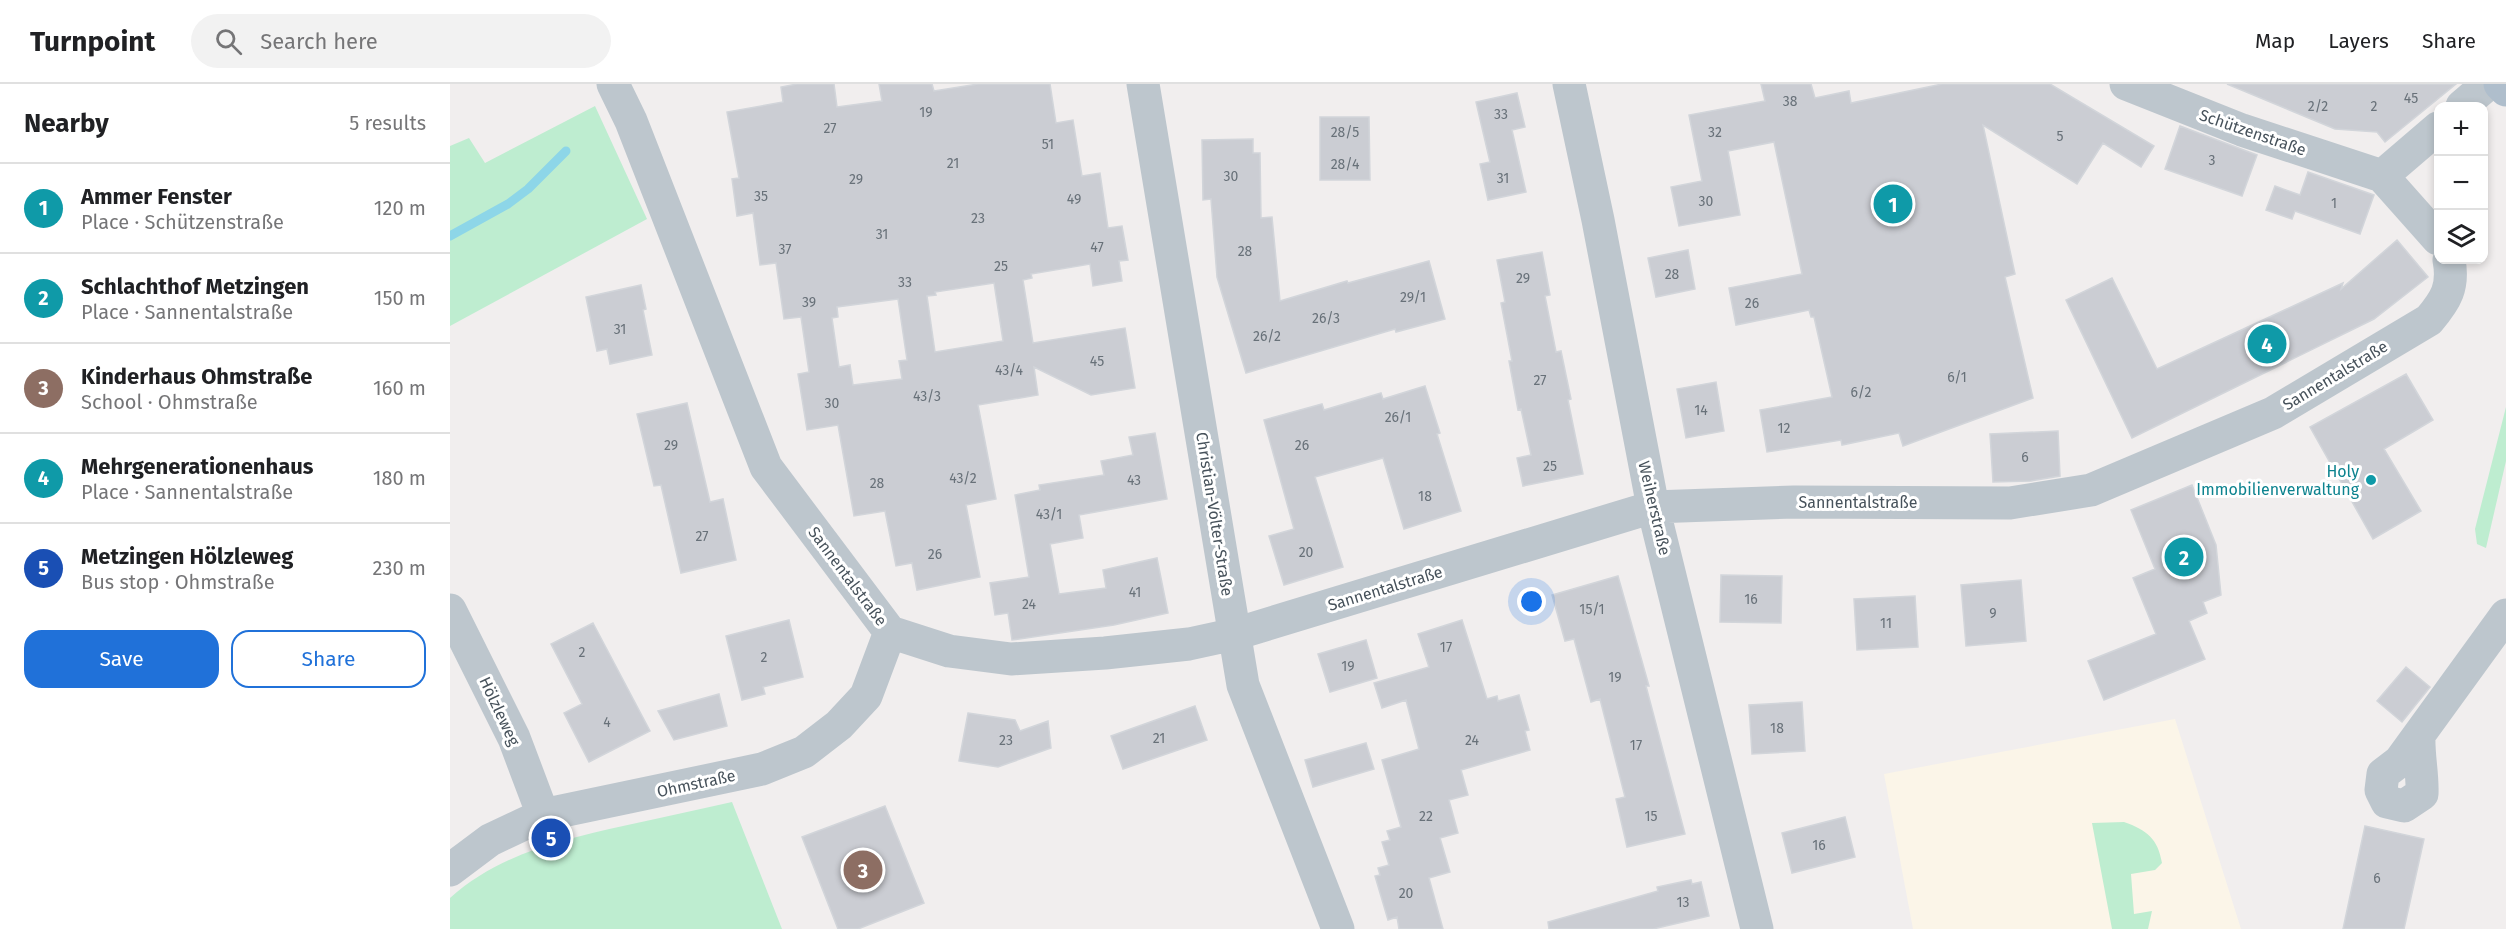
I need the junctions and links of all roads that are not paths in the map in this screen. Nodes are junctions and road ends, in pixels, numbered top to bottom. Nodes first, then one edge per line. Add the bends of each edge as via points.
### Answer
1 (613, 84) edge
2 (1143, 84) edge
3 (1569, 84) edge
4 (2126, 84) edge
5 (2488, 84) edge
6 (2500, 84) edge
7 (2506, 90) edge
8 (2467, 102) edge
9 (2434, 132) edge
10 (2382, 176) junction
11 (2434, 233) edge
12 (2450, 264) edge
13 (1653, 507) junction
14 (450, 610) edge
15 (2506, 615) edge
16 (890, 632) junction
17 (1235, 634) junction
18 (2419, 735) dead end
19 (543, 815) junction
20 (450, 870) edge
21 (1753, 928) edge
22 (1338, 929) edge

1 - 16 street, Sannentalstraße via 766,467
2 - 17 street, Christian-Völter-Straße
3 - 13 street, Weiherstraße
4 - 10 street, Schützenstraße via 2242,130
5 - 8 street
6 - 7 main road
9 - 10 street
10 - 11 street, Schützenstraße
12 - 13 street, Sannentalstraße via 2446,300 2429,320 2273,413 2091,490 2010,503 1794,502
13 - 17 street, Sannentalstraße
13 - 21 street, Weiherstraße
14 - 19 street, Hölzleweg via 514,738
15 - 18 street
16 - 17 street, Sannentalstraße via 950,651 1011,659 1189,644
16 - 19 street, Ohmstraße via 866,696 839,726 804,752 762,769
17 - 22 street, Christian-Völter-Straße via 1243,685
19 - 20 street, Ohmstraße via 490,840

